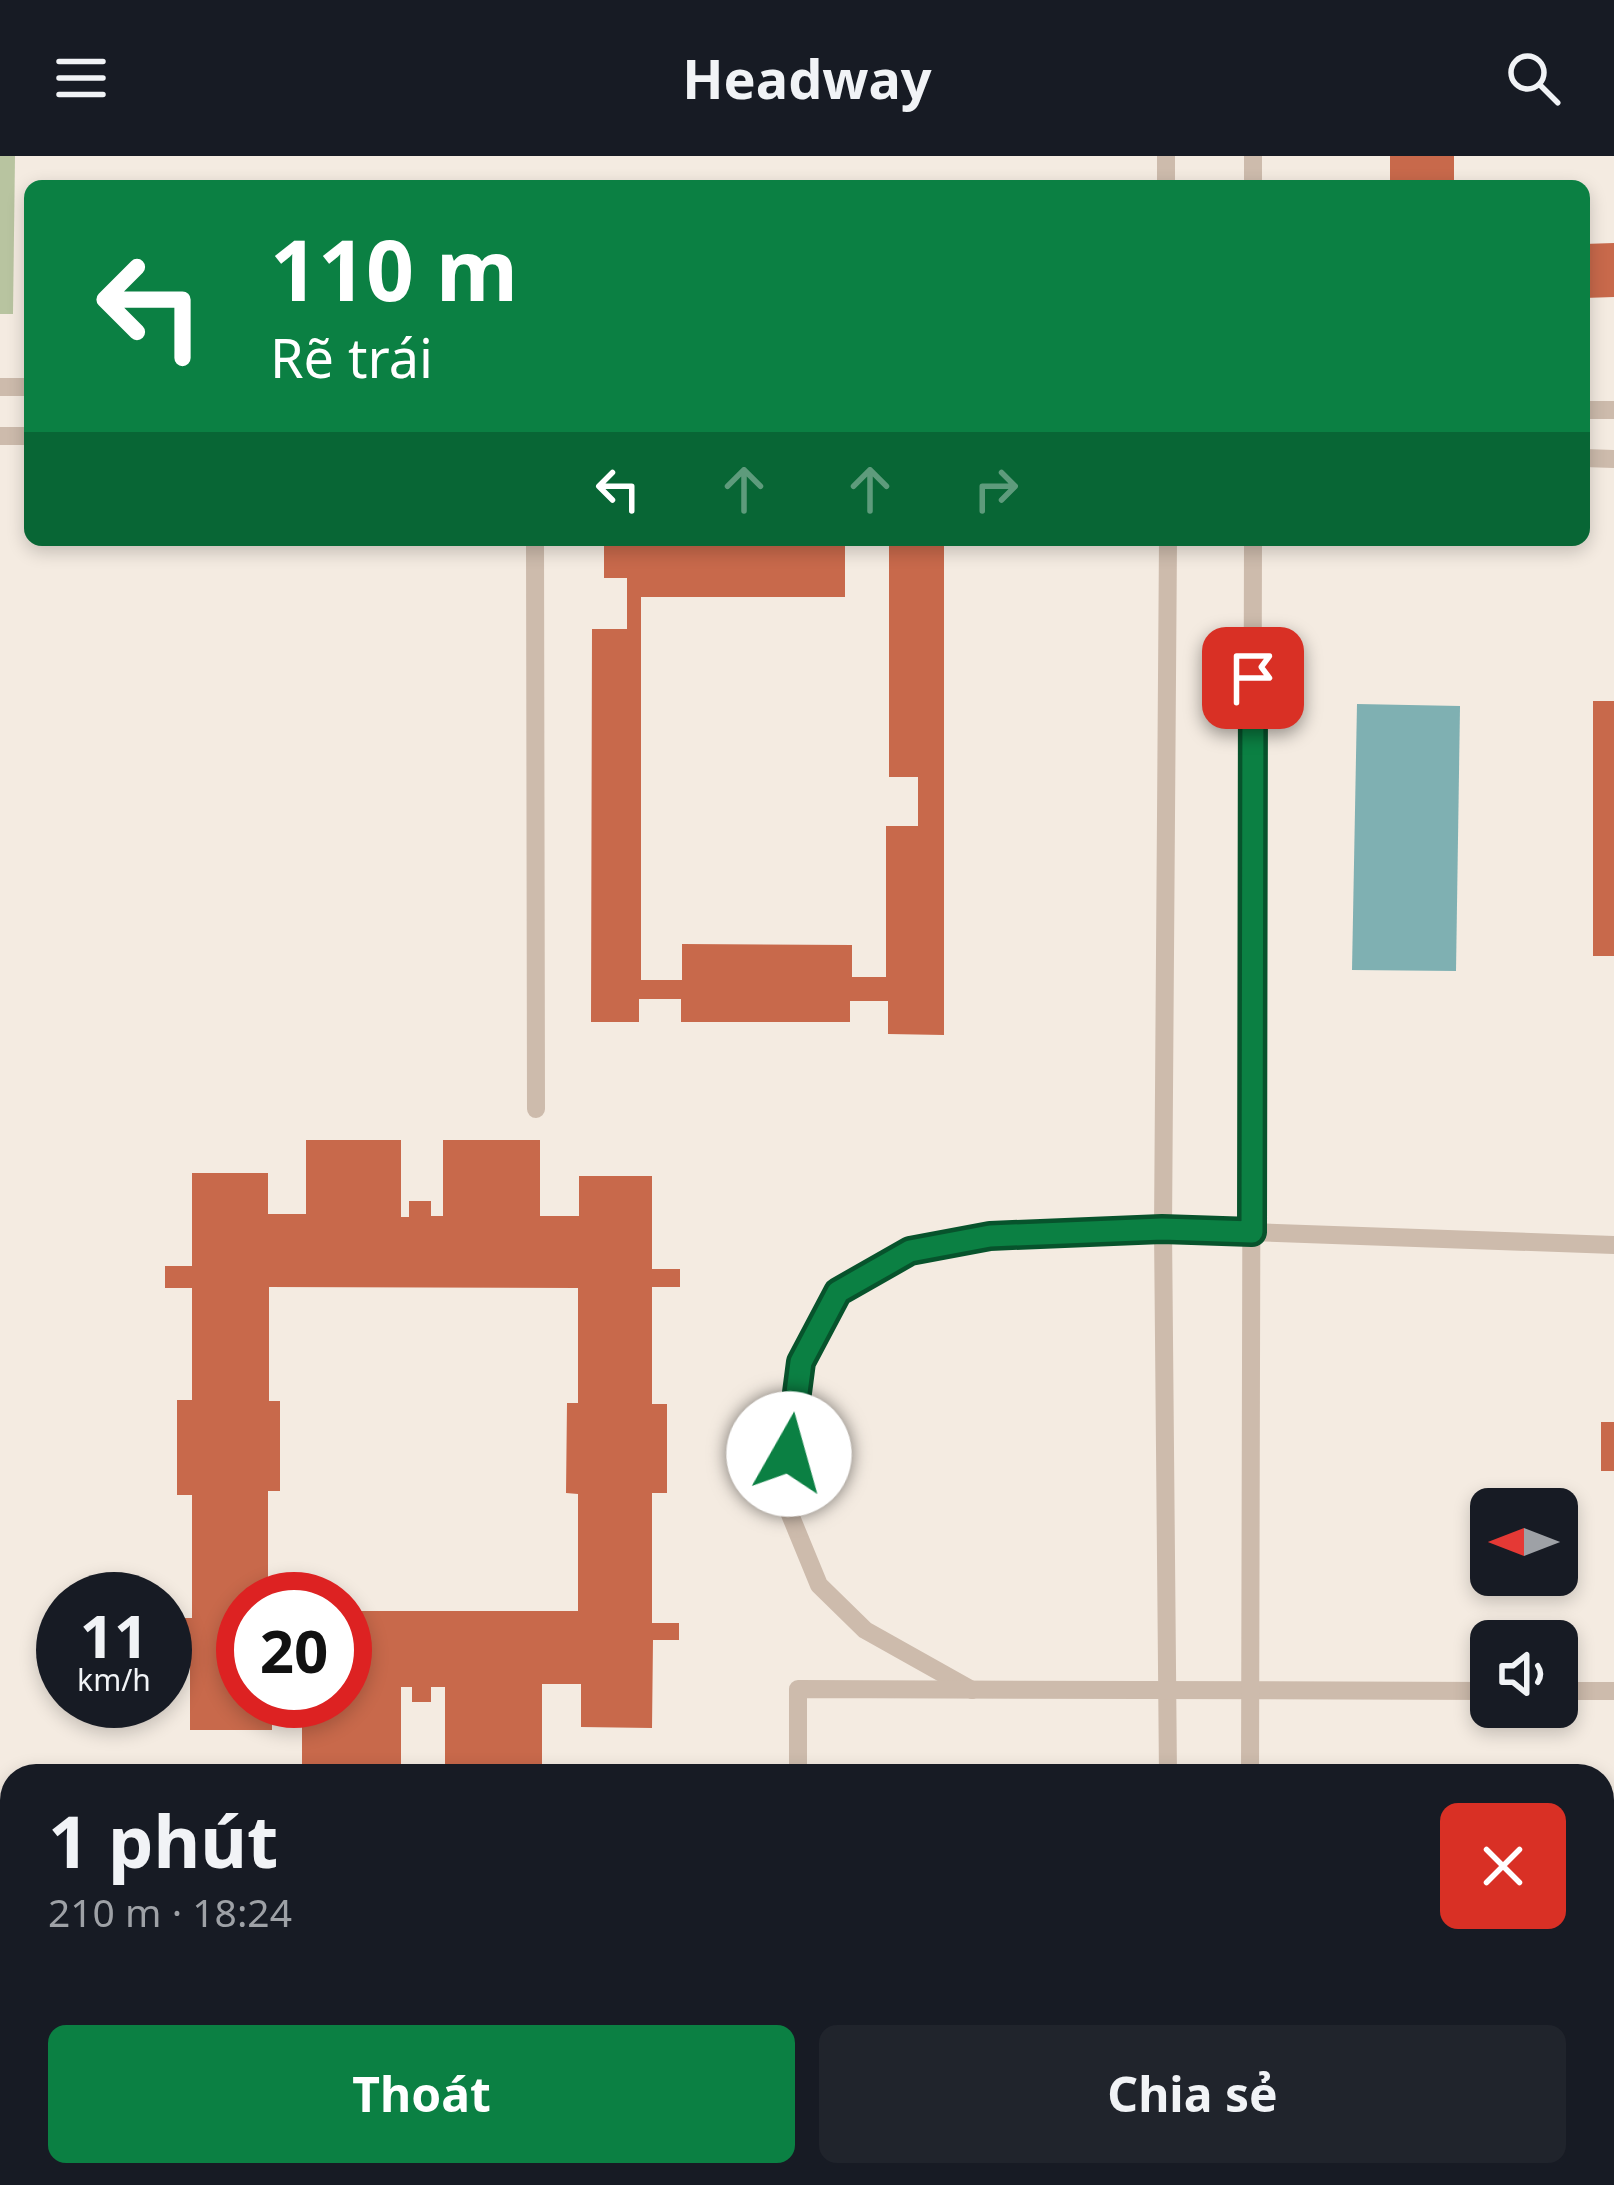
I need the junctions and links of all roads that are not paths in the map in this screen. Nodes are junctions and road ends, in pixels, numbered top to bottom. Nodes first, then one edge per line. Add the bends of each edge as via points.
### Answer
1 (535, 546) edge
2 (1168, 546) edge
3 (1253, 546) edge
4 (536, 1109) dead end
5 (1162, 1229) junction
6 (1252, 1232) junction
7 (1614, 1245) edge
8 (972, 1690) junction
9 (1170, 1690) junction
10 (1250, 1690) junction
11 (1470, 1691) edge
12 (1578, 1691) edge
13 (1614, 1691) edge
14 (798, 1764) edge
15 (1168, 1764) edge
16 (1250, 1764) edge

1 - 4 lane
2 - 5 lane
3 - 6 lane
5 - 6 lane
5 - 8 lane via 990,1236 910,1251 838,1292 801,1362 789,1512 819,1585 865,1630
5 - 9 lane
6 - 7 lane
6 - 10 lane
8 - 9 lane
8 - 14 lane via 798,1689
9 - 10 lane
9 - 15 lane
10 - 11 lane
10 - 16 lane
12 - 13 lane

